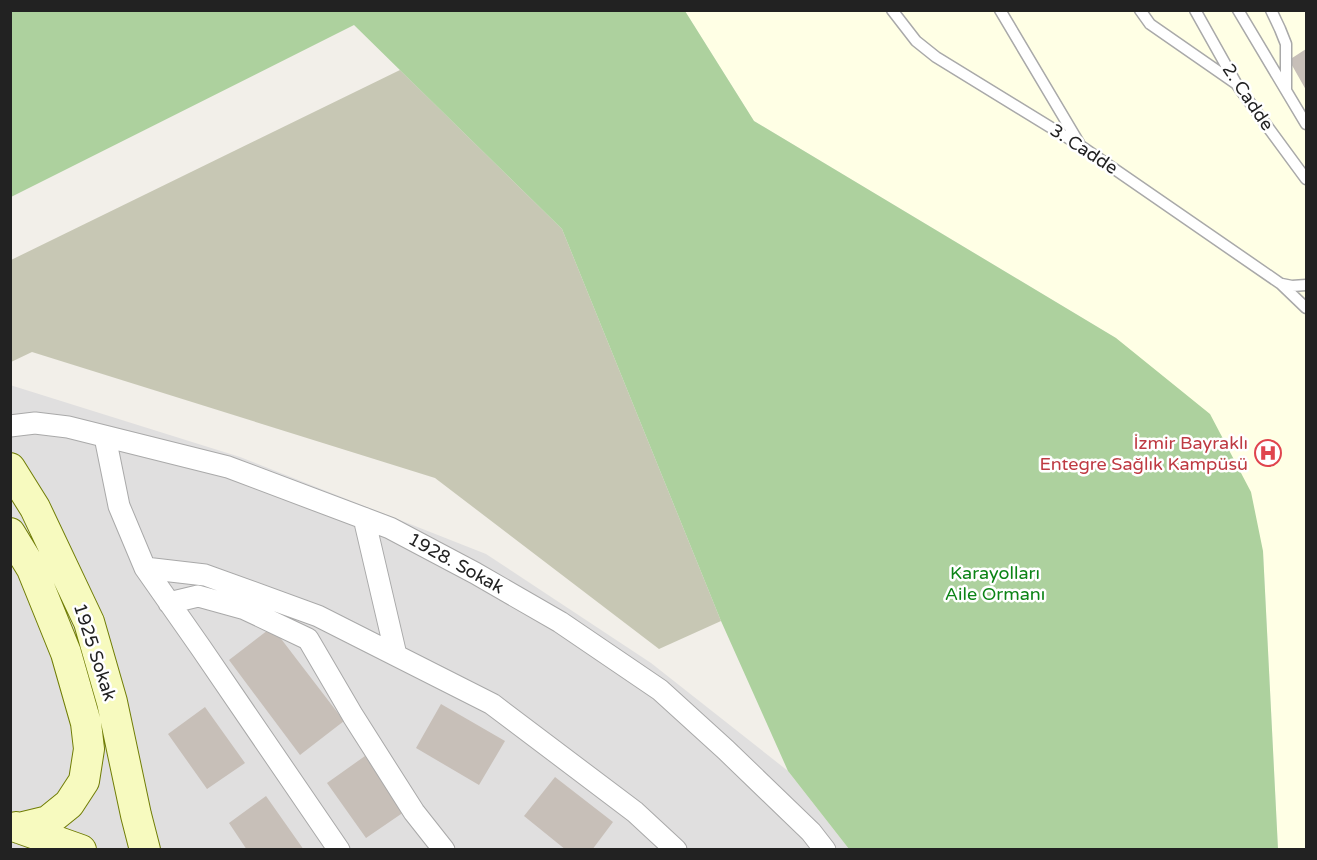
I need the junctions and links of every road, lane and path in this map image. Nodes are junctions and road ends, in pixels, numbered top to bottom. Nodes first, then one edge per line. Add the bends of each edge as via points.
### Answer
1 (892, 10) edge
2 (1000, 10) edge
3 (1140, 10) edge
4 (1195, 10) edge
5 (1238, 10) edge
6 (1270, 10) edge
7 (1237, 85) junction
8 (1286, 90) junction
9 (1306, 124) edge
10 (1081, 146) junction
11 (1306, 179) edge
12 (1281, 284) junction
13 (1306, 285) edge
14 (1306, 308) edge
15 (10, 426) edge
16 (105, 437) junction
17 (10, 468) edge
18 (364, 518) junction
19 (10, 533) edge
20 (145, 568) junction
21 (169, 603) junction
22 (396, 655) junction
23 (15, 826) edge
24 (81, 849) edge
25 (145, 849) edge
26 (339, 849) edge
27 (444, 849) edge
28 (676, 849) edge
29 (825, 849) edge

1 - 10 lane, 3. Cadde via 916,41 936,57
2 - 10 lane
3 - 7 lane via 1150,24
4 - 7 lane, 2. Cadde
5 - 8 lane, 2. Cadde
6 - 8 lane via 1286,44
7 - 11 lane, 2. Cadde
8 - 9 lane, 2. Cadde
10 - 12 lane, 3. Cadde
12 - 13 lane
12 - 14 lane, 3. Cadde
15 - 16 street, 1928. Sokak via 35,423
16 - 18 street, 1928. Sokak via 228,467
16 - 20 street via 119,506
17 - 25 main road, 1925 Sokak via 35,508 89,622 112,702
18 - 22 street
18 - 29 street, 1928. Sokak via 400,532 560,622 660,690 812,832
19 - 23 main road, 1925 Sokak via 32,569 66,653 86,723 89,749 84,781 69,804 48,821
20 - 21 street
20 - 22 street via 205,574 318,616
21 - 26 street
21 - 27 street via 198,596 245,609 308,639 414,812
22 - 28 street via 492,704 635,812
23 - 24 main road, 1925 Sokak

